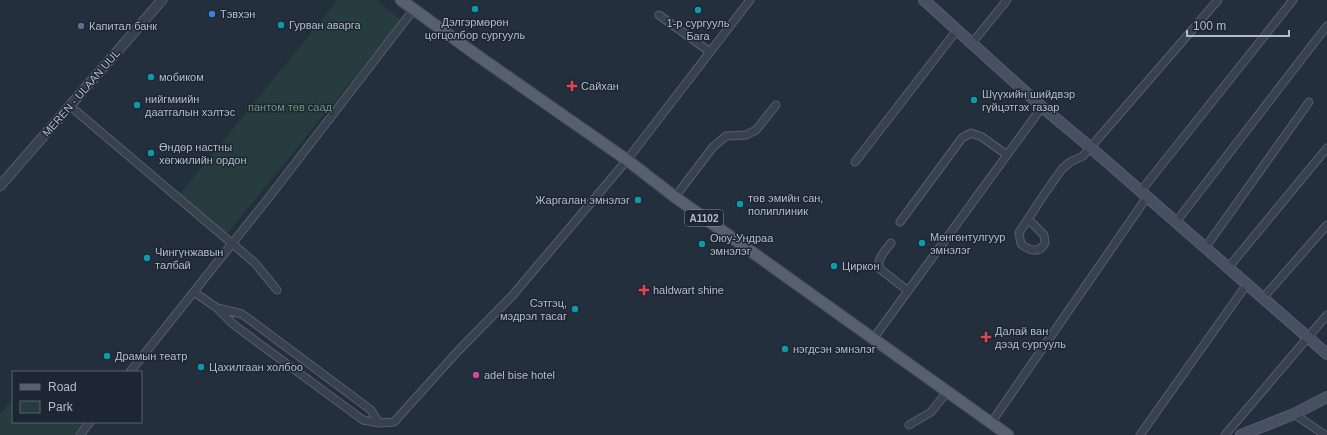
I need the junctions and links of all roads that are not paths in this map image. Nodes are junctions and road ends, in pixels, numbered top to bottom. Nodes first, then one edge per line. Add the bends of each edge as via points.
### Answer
1 (162, 0) edge
2 (401, 0) edge
3 (750, 0) edge
4 (924, 0) edge
5 (1007, 0) edge
6 (1218, 0) edge
7 (1293, 0) edge
8 (414, 9) junction
9 (658, 15) dead end
10 (1327, 26) edge
11 (957, 30) junction
12 (972, 43) junction
13 (710, 52) junction
14 (1309, 102) dead end
15 (776, 105) dead end
16 (70, 106) junction
17 (1042, 107) junction
18 (1090, 147) junction
19 (1327, 148) edge
20 (1007, 155) junction
21 (627, 160) junction
22 (855, 162) dead end
23 (1, 184) edge
24 (1144, 194) junction
25 (675, 197) junction
26 (1028, 219) junction
27 (900, 222) dead end
28 (1176, 222) junction
29 (1327, 225) edge
30 (233, 243) junction
31 (891, 243) dead end
32 (1205, 248) junction
33 (1228, 268) junction
34 (1247, 284) junction
35 (277, 290) dead end
36 (908, 291) junction
37 (194, 292) junction
38 (1263, 298) junction
39 (217, 308) junction
40 (1327, 315) edge
41 (1308, 338) junction
42 (873, 339) junction
43 (1327, 354) edge
44 (131, 371) edge
45 (947, 392) junction
46 (1327, 397) edge
47 (1294, 414) junction
48 (89, 423) edge
49 (379, 423) junction
50 (992, 423) junction
51 (908, 425) dead end
52 (80, 435) edge
53 (1008, 435) edge
54 (1140, 435) edge
55 (1225, 435) edge
56 (1241, 435) edge
57 (1325, 435) edge

1 - 16 street, MEREN - ULAAN UUL
2 - 8 main road, A1102
3 - 13 street
4 - 11 main road
5 - 12 street
6 - 18 street
7 - 24 street
8 - 21 main road, A1102
8 - 30 street
9 - 13 street
10 - 28 street
11 - 12 main road
11 - 22 street
12 - 17 main road
13 - 21 street
14 - 32 street
15 - 25 street via 756,130 746,136 726,136 713,147
16 - 23 street, MEREN - ULAAN UUL
16 - 30 street
17 - 18 main road
17 - 20 street
18 - 24 main road
18 - 26 street via 1084,156 1070,162 1062,170
19 - 33 street
20 - 27 street via 982,137 971,133 962,138
20 - 36 street
21 - 25 main road, A1102
21 - 49 street via 512,296 394,422
24 - 28 main road
24 - 50 street
25 - 42 main road, A1102
26 - 26 street via 1044,235 1045,243 1037,251 1028,250 1019,238 1019,233
28 - 32 main road
29 - 38 street
30 - 35 street via 255,263
30 - 37 street
31 - 36 street via 878,265
32 - 33 main road
33 - 34 main road
34 - 38 main road
34 - 54 street
36 - 42 street
37 - 39 street
37 - 44 street
38 - 41 main road
39 - 49 street via 234,325 363,420
39 - 49 street via 242,314 371,410
40 - 41 street
41 - 43 main road
41 - 55 street
42 - 45 main road, A1102
45 - 50 main road, A1102
45 - 51 street via 931,412
46 - 47 main road
47 - 56 main road
47 - 57 street
48 - 52 street
50 - 53 main road, A1102

